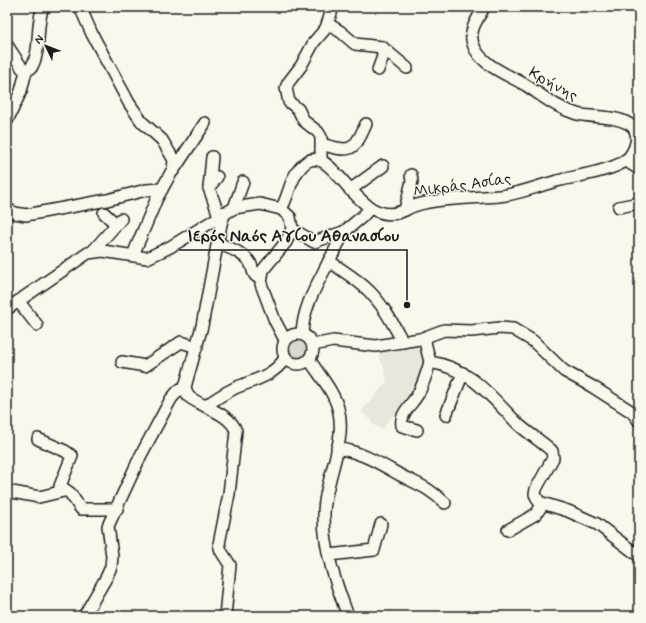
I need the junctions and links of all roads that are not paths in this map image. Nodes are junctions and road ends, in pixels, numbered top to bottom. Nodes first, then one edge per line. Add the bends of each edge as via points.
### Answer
1 (43, 7) edge
2 (80, 7) edge
3 (333, 7) edge
4 (484, 7) edge
5 (328, 24) junction
6 (7, 44) edge
7 (382, 47) junction
8 (407, 68) dead end
9 (378, 70) dead end
10 (26, 71) junction
11 (7, 121) edge
12 (205, 123) dead end
13 (366, 124) dead end
14 (637, 127) edge
15 (322, 144) junction
16 (212, 157) dead end
17 (321, 160) junction
18 (625, 160) junction
19 (383, 166) dead end
20 (639, 169) edge
21 (171, 173) junction
22 (411, 175) dead end
23 (218, 177) dead end
24 (243, 182) dead end
25 (209, 188) junction
26 (162, 189) junction
27 (350, 190) junction
28 (639, 202) edge
29 (619, 207) dead end
30 (280, 208) junction
31 (370, 208) junction
32 (7, 209) edge
33 (405, 210) junction
34 (226, 212) junction
35 (104, 213) dead end
36 (292, 230) junction
37 (343, 232) junction
38 (218, 243) junction
39 (92, 252) junction
40 (133, 256) junction
41 (329, 261) junction
42 (261, 278) junction
43 (19, 302) junction
44 (7, 309) edge
45 (37, 325) dead end
46 (302, 334) junction
47 (424, 338) junction
48 (285, 340) junction
49 (403, 342) junction
50 (313, 345) junction
51 (197, 347) junction
52 (285, 358) junction
53 (309, 359) junction
54 (122, 362) dead end
55 (430, 362) junction
56 (463, 373) junction
57 (185, 386) junction
58 (206, 406) junction
59 (446, 415) dead end
60 (638, 417) edge
61 (417, 430) dead end
62 (38, 439) dead end
63 (337, 448) junction
64 (7, 491) edge
65 (64, 491) junction
66 (445, 503) dead end
67 (543, 504) junction
68 (117, 510) junction
69 (381, 524) dead end
70 (508, 530) dead end
71 (328, 555) junction
72 (639, 556) edge
73 (84, 616) edge
74 (225, 616) edge
75 (348, 616) edge

1 - 10 street via 39,21 36,57 31,68
2 - 21 street via 129,103 142,122 162,140 172,154 174,163
3 - 5 street
4 - 14 street, Κρήνης via 471,35 474,48 491,65 554,105 577,114 621,120
5 - 7 street via 353,44
5 - 15 street via 286,88 289,102 320,134
6 - 10 street via 22,69
7 - 8 street
7 - 9 street via 383,56
10 - 11 street via 18,98
12 - 21 street
13 - 15 street via 358,143 349,148 339,149
14 - 18 street, Κρήνης via 636,142
15 - 17 street
16 - 25 street
17 - 27 street, Μικράς Ασίας via 331,167
17 - 30 street via 312,160 301,166
18 - 20 street
18 - 33 street, Μικράς Ασίας via 596,172 516,193 418,204
19 - 27 street
21 - 26 street
22 - 33 street
23 - 25 street
24 - 34 street
25 - 34 street
26 - 32 street via 146,190 26,215
26 - 40 street
27 - 31 street, Μικράς Ασίας
28 - 29 street
30 - 34 street via 260,204 244,205
30 - 36 street via 290,216
31 - 33 street, Μικράς Ασίας via 388,214
31 - 37 street
34 - 38 street
34 - 40 street via 150,257
35 - 39 street via 118,221
36 - 37 street via 314,242
36 - 42 street via 286,242 263,270
37 - 41 street
38 - 42 street via 240,252 250,262 253,274
38 - 51 street
39 - 40 street via 103,251
39 - 43 street via 76,259
41 - 46 street via 305,310
41 - 49 street via 369,292 391,320
42 - 48 street via 275,321
43 - 44 street
43 - 45 street
46 - 48 street via 294,334
46 - 50 street via 308,337
47 - 49 street
47 - 55 street
47 - 60 street via 448,329 515,329 533,341 564,371
48 - 52 street via 282,348
49 - 50 street via 376,346 333,341
50 - 53 street
51 - 54 street via 181,342 146,366
51 - 57 street
52 - 53 street via 297,364
52 - 58 street via 272,372 227,392
53 - 63 street via 327,385 338,408 340,422
55 - 56 street
55 - 61 street via 419,393 404,413 401,422 406,428
56 - 59 street
56 - 67 street via 490,392 519,424 553,453 536,490 537,498
57 - 58 street via 188,396
57 - 68 street via 171,399 142,454
58 - 74 street via 232,424 236,432 228,500 219,544 230,565
62 - 65 street via 72,456 60,486
63 - 66 street via 351,450 379,462 429,489
63 - 71 street via 324,512
64 - 65 street via 39,497
65 - 68 street via 70,494 81,509
67 - 70 street via 536,514
67 - 72 street via 568,511 597,524
68 - 73 street via 108,528 112,556 110,571
69 - 71 street via 374,550
71 - 75 street

